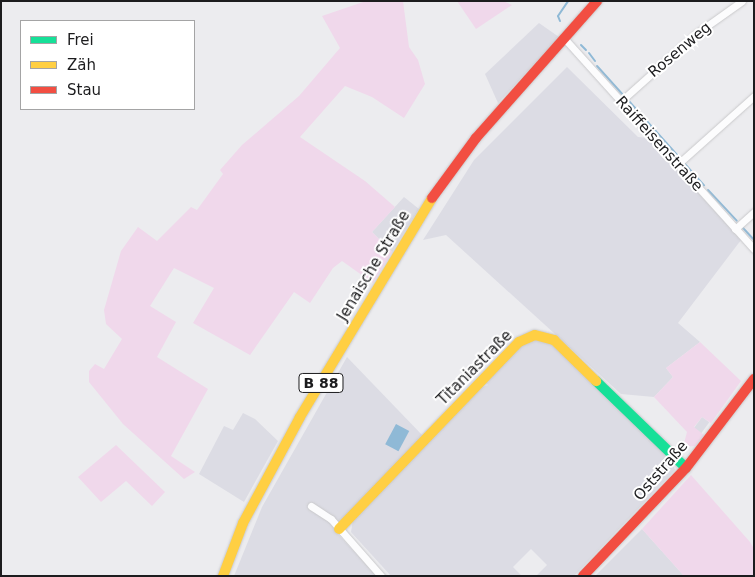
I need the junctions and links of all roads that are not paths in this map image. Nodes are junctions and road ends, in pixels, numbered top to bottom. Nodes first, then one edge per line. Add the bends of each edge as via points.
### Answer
1 (596, 1) edge
2 (742, 1) edge
3 (564, 38) junction
4 (754, 96) edge
5 (620, 101) junction
6 (678, 164) junction
7 (754, 212) edge
8 (736, 229) junction
9 (754, 249) edge
10 (754, 378) edge
11 (686, 468) junction
12 (311, 506) dead end
13 (339, 529) junction
14 (224, 576) edge
15 (381, 576) edge
16 (583, 576) edge

1 - 3 street, Jenaische Straße / B 88
2 - 5 street, Rosenweg via 697,33
3 - 5 street, Raiffeisenstraße
3 - 14 street, Jenaische Straße / B 88 via 476,138 439,187 300,417 243,523
4 - 6 street
5 - 6 street, Raiffeisenstraße
6 - 8 street, Raiffeisenstraße
7 - 8 street
8 - 9 street, Raiffeisenstraße
10 - 11 street, Oststraße
11 - 13 street, Titaniastraße via 554,340 535,335 519,342
11 - 16 street, Oststraße
12 - 13 street
13 - 15 street

